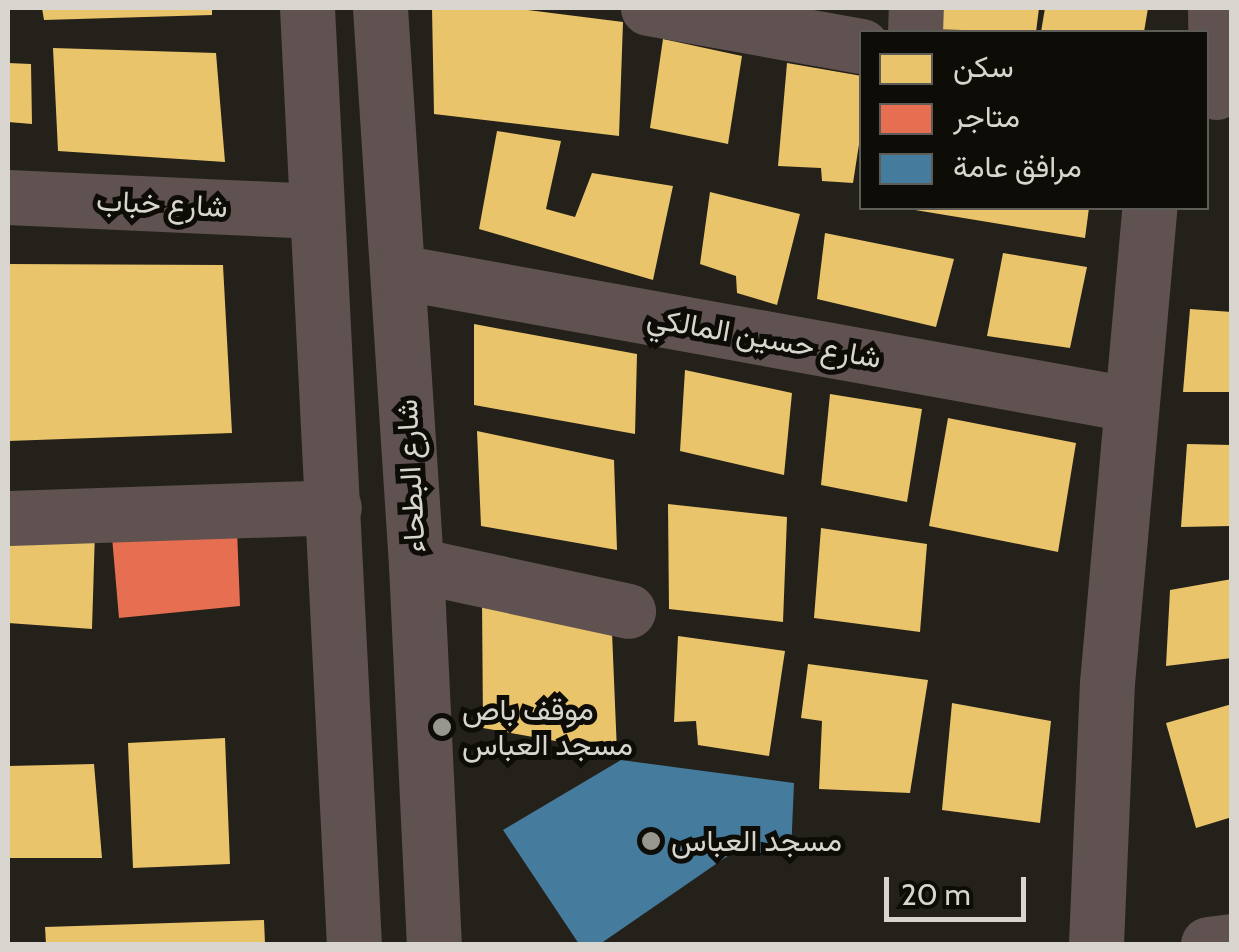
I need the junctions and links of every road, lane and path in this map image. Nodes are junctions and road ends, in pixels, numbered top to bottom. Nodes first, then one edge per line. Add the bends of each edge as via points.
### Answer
1 (307, 8) edge
2 (380, 8) edge
3 (648, 8) edge
4 (1215, 8) edge
5 (859, 45) edge
6 (1218, 91) edge
7 (8, 196) edge
8 (316, 210) junction
9 (1150, 210) edge
10 (398, 272) junction
11 (1129, 404) junction
12 (334, 507) junction
13 (9, 518) edge
14 (416, 565) junction
15 (628, 611) dead end
16 (1232, 941) edge
17 (354, 944) edge
18 (434, 944) edge
19 (1096, 944) edge
20 (1208, 944) edge

1 - 8 street
2 - 10 street, شارع البطحاء
3 - 5 street
4 - 6 street
7 - 8 street, شارع خباب
8 - 12 street
9 - 11 street
10 - 11 street, شارع حسين المالكي
10 - 14 street, شارع البطحاء
11 - 19 street
12 - 13 street
12 - 17 street
14 - 15 street
14 - 18 street, شارع البطحاء
16 - 20 street

